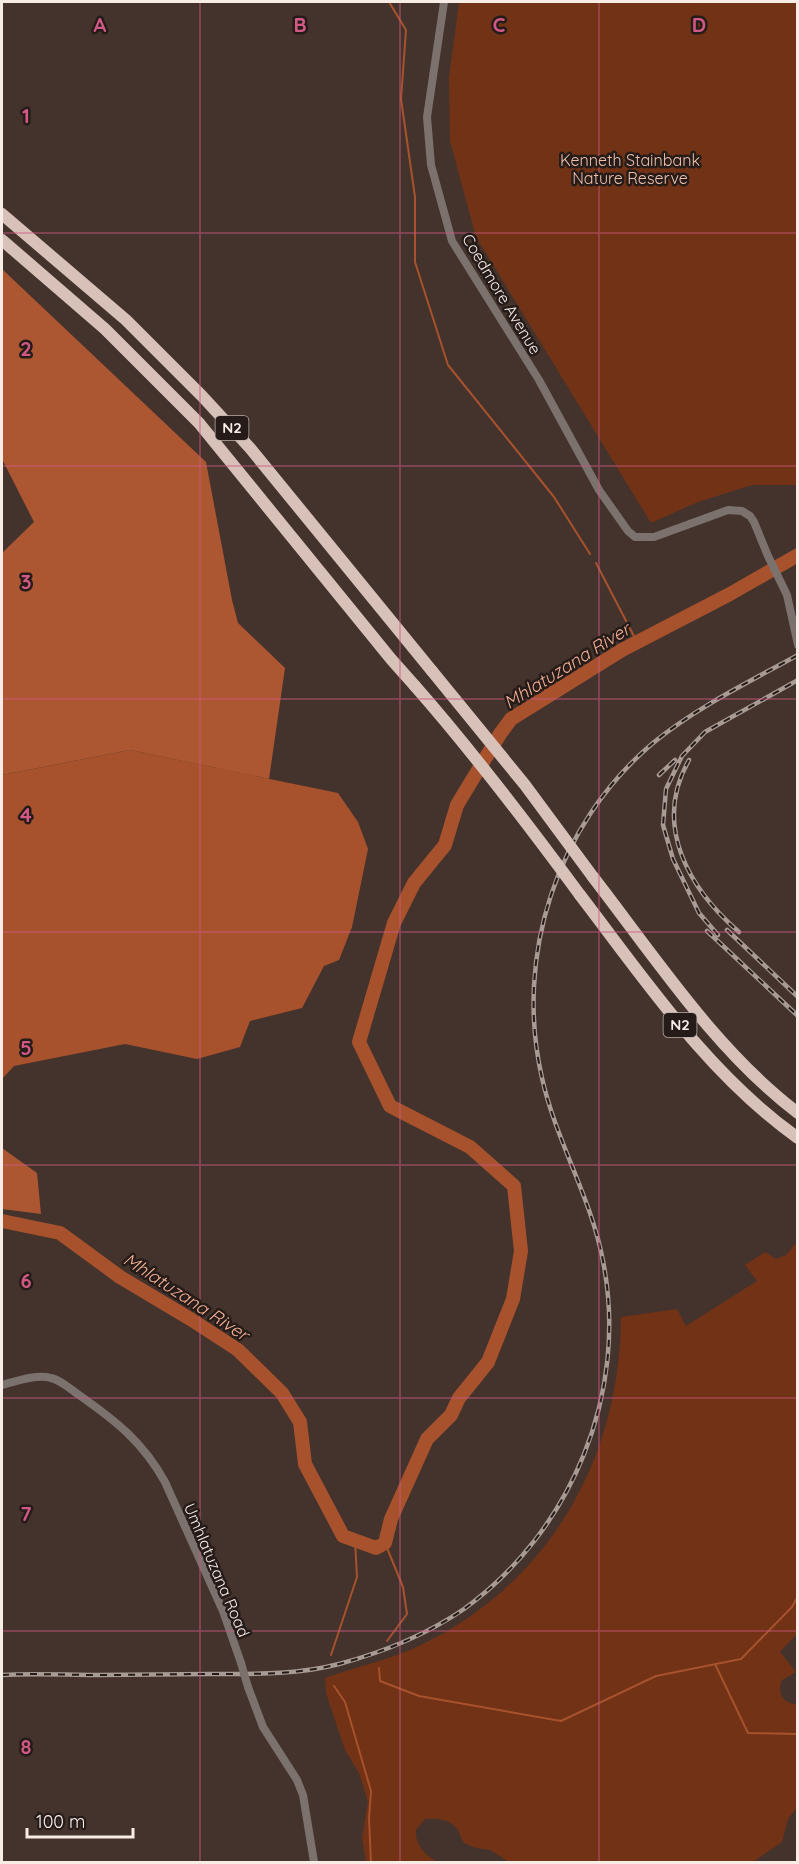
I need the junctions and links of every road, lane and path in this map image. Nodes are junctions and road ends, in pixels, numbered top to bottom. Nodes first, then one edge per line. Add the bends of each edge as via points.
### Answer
1 (444, 2) edge
2 (2, 214) edge
3 (2, 240) edge
4 (798, 645) edge
5 (798, 1113) edge
6 (798, 1138) edge
7 (2, 1385) edge
8 (314, 1863) edge

1 - 4 street, Coedmore Avenue via 427,117 431,165 452,241 539,381 619,521 635,537 654,537 733,510 750,516 788,599
2 - 5 highway, N2, bridge via 126,320 250,448 525,785 693,1006 743,1064
3 - 6 highway, N2, bridge via 105,329 199,423 391,659 450,725 697,1046 755,1105
7 - 8 street, Umhlatuzana Road, bridge via 39,1377 56,1379 125,1428 154,1462 223,1611 263,1727 297,1780 308,1815

